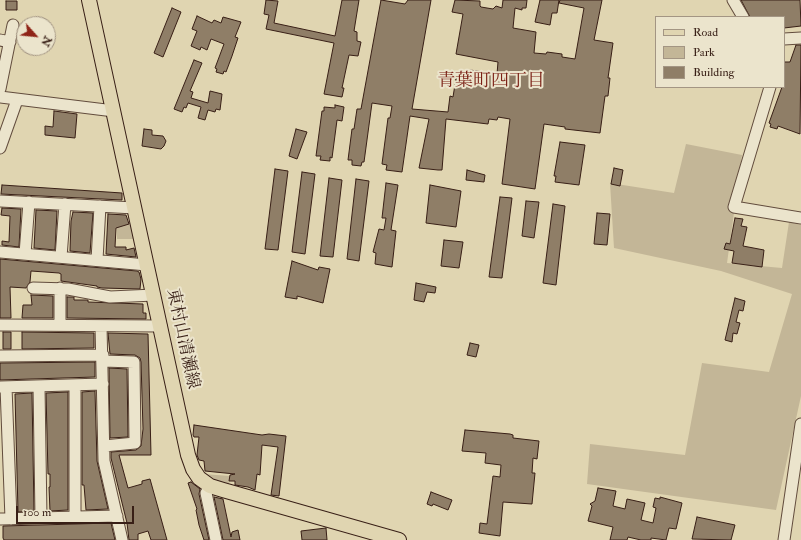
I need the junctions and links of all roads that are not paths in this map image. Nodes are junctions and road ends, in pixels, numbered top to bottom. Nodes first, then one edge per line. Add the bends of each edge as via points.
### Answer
1 (89, 0) edge
2 (733, 0) edge
3 (742, 16) edge
4 (13, 25) dead end
5 (801, 38) edge
6 (785, 39) edge
7 (5, 41) edge
8 (770, 88) edge
9 (0, 89) edge
10 (0, 97) edge
11 (17, 100) junction
12 (114, 111) junction
13 (0, 148) edge
14 (0, 201) edge
15 (29, 202) junction
16 (65, 204) junction
17 (100, 206) junction
18 (135, 208) junction
19 (800, 215) edge
20 (0, 252) edge
21 (25, 254) junction
22 (61, 257) junction
23 (97, 260) junction
24 (147, 265) junction
25 (33, 288) dead end
26 (60, 288) junction
27 (154, 295) junction
28 (60, 324) junction
29 (0, 325) edge
30 (101, 326) junction
31 (161, 326) junction
32 (0, 356) edge
33 (103, 358) junction
34 (103, 384) junction
35 (75, 385) junction
36 (39, 386) junction
37 (3, 387) edge
38 (801, 424) edge
39 (800, 436) edge
40 (104, 446) junction
41 (210, 486) junction
42 (117, 516) junction
43 (75, 517) junction
44 (41, 518) junction
45 (5, 519) edge
46 (122, 540) edge
47 (216, 540) edge
48 (399, 540) edge
49 (784, 540) edge

1 - 12 main road, 東村山清瀬線
2 - 3 street
4 - 7 street
5 - 6 street
7 - 9 street
8 - 19 street via 734,207
10 - 11 street
11 - 12 street
11 - 13 street
12 - 18 main road, 東村山清瀬線
14 - 15 street
15 - 16 street
15 - 21 street
16 - 17 street
16 - 22 street
17 - 18 street
17 - 23 street
18 - 24 main road, 東村山清瀬線
20 - 21 street
21 - 22 street
22 - 23 street
23 - 24 street
24 - 27 main road, 東村山清瀬線
25 - 26 street
26 - 27 street via 110,297
26 - 28 street
27 - 31 main road, 東村山清瀬線
28 - 29 street
28 - 30 street
30 - 31 street
30 - 33 street
31 - 41 main road, 東村山清瀬線 via 188,455 199,478
32 - 33 street
33 - 34 street
33 - 40 street via 134,362 135,443
34 - 35 street
34 - 40 street
35 - 36 street
35 - 43 street
36 - 37 street
36 - 44 street
37 - 45 street
38 - 39 street
39 - 49 street
40 - 42 street via 104,461
41 - 47 street via 206,493
41 - 48 main road, 東村山清瀬線
42 - 43 street
42 - 46 street
43 - 44 street
44 - 45 street

